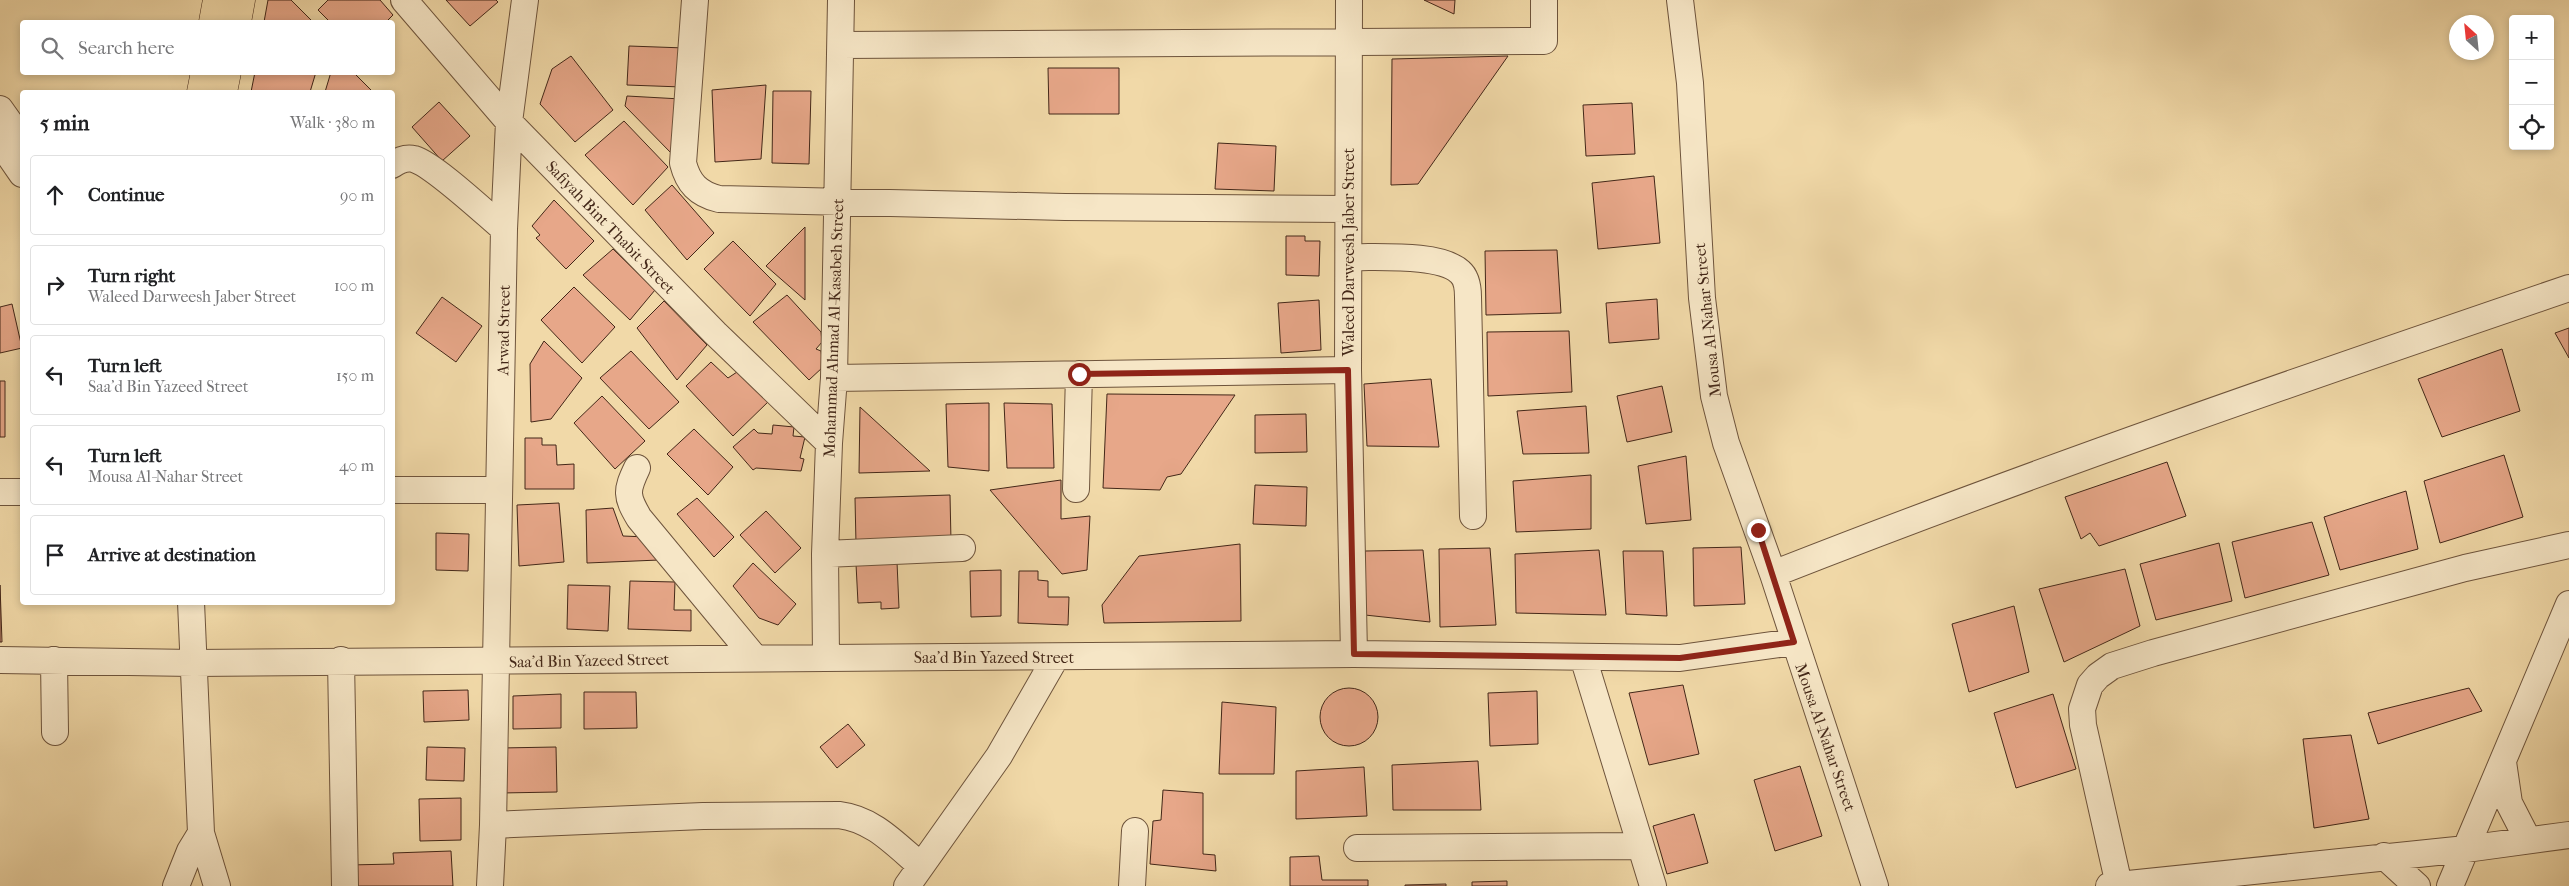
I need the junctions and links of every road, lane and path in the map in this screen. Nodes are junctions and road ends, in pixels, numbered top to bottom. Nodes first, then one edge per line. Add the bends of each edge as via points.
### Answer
1 (217, 0) edge
2 (242, 0) edge
3 (404, 0) edge
4 (525, 0) edge
5 (695, 0) edge
6 (841, 0) edge
7 (1349, 0) edge
8 (1544, 0) edge
9 (1680, 0) edge
10 (213, 20) edge
11 (237, 20) edge
12 (1349, 43) junction
13 (841, 45) junction
14 (204, 75) edge
15 (227, 75) edge
16 (201, 90) edge
17 (224, 90) edge
18 (0, 109) edge
19 (509, 122) junction
20 (20, 137) edge
21 (0, 142) edge
22 (395, 164) edge
23 (20, 171) edge
24 (838, 200) junction
25 (1348, 209) junction
26 (504, 229) junction
27 (1349, 258) junction
28 (2569, 288) edge
29 (1348, 370) junction
30 (1079, 374) junction
31 (834, 378) junction
32 (829, 443) junction
33 (637, 468) dead end
34 (1076, 489) dead end
35 (395, 490) edge
36 (498, 490) junction
37 (0, 492) edge
38 (20, 492) edge
39 (1473, 516) dead end
40 (2569, 545) edge
41 (962, 548) dead end
42 (826, 554) junction
43 (1773, 574) junction
44 (2569, 604) edge
45 (191, 605) edge
46 (1794, 642) junction
47 (1354, 654) junction
48 (1583, 656) junction
49 (826, 657) junction
50 (1056, 657) junction
51 (755, 658) junction
52 (0, 660) edge
53 (54, 660) junction
54 (342, 660) junction
55 (496, 661) junction
56 (193, 663) junction
57 (55, 732) dead end
58 (2503, 762) junction
59 (493, 825) junction
60 (1135, 831) dead end
61 (201, 833) junction
62 (2569, 836) edge
63 (2528, 840) junction
64 (1639, 846) junction
65 (1357, 848) dead end
66 (2466, 850) junction
67 (2384, 856) junction
68 (914, 876) edge
69 (2114, 885) edge
70 (176, 886) edge
71 (217, 886) edge
72 (346, 886) edge
73 (490, 886) edge
74 (1132, 886) edge
75 (1653, 886) edge
76 (1875, 886) edge
77 (2417, 886) edge
78 (2450, 886) edge

1 - 10 main road
2 - 11 main road
3 - 19 street, Safiyah Bint Thabit Street
4 - 19 street, Arwad Street
5 - 24 street via 682,163 693,186 706,196 719,199
6 - 13 street, Mohammad Ahmad Al-Kasabeh Street
7 - 12 street, Waleed Darweesh Jaber Street
8 - 12 street via 1544,41
9 - 43 street, Mousa Al-Nahar Street via 1690,83 1702,298 1714,396 1726,443
12 - 13 street
12 - 25 street, Waleed Darweesh Jaber Street
13 - 24 street, Mohammad Ahmad Al-Kasabeh Street
14 - 16 main road
15 - 17 main road
18 - 20 street
19 - 26 street, Arwad Street
19 - 32 street, Safiyah Bint Thabit Street via 714,334
21 - 23 street
22 - 26 street via 407,158 416,159
24 - 25 street via 1065,207
24 - 31 street, Mohammad Ahmad Al-Kasabeh Street
25 - 27 street, Waleed Darweesh Jaber Street
26 - 36 street, Arwad Street
27 - 29 street, Waleed Darweesh Jaber Street
27 - 39 street via 1436,262 1453,267 1464,277 1468,286
28 - 43 street via 2102,450
29 - 30 street
29 - 47 street, Waleed Darweesh Jaber Street
30 - 31 street
30 - 34 street
31 - 32 street, Mohammad Ahmad Al-Kasabeh Street
32 - 42 street, Mohammad Ahmad Al-Kasabeh Street
33 - 51 street via 628,493 638,518
35 - 36 street
36 - 55 street, Arwad Street
37 - 38 street
40 - 69 street via 2465,568 2162,650 2112,666 2098,676 2084,697 2083,725
41 - 42 street
42 - 49 street, Mohammad Ahmad Al-Kasabeh Street
43 - 46 street, Mousa Al-Nahar Street
44 - 58 street
45 - 56 street
46 - 48 street, Saa'd Bin Yazeed Street via 1680,658
46 - 76 street, Mousa Al-Nahar Street
47 - 48 street, Saa'd Bin Yazeed Street
47 - 50 street, Saa'd Bin Yazeed Street
48 - 64 street
49 - 50 street, Saa'd Bin Yazeed Street
49 - 51 street, Saa'd Bin Yazeed Street
50 - 68 street via 999,756
51 - 55 street, Saa'd Bin Yazeed Street
52 - 53 street, Saa'd Bin Yazeed Street
53 - 56 street, Saa'd Bin Yazeed Street
53 - 57 street
54 - 55 street, Saa'd Bin Yazeed Street
54 - 56 street, Saa'd Bin Yazeed Street
54 - 72 street
55 - 59 street, Arwad Street
56 - 61 street
58 - 63 street via 2509,803
58 - 66 street
59 - 68 street via 703,816 839,815 871,824
59 - 73 street, Arwad Street
60 - 74 street
61 - 70 street via 190,850
61 - 71 street
62 - 63 street
63 - 66 street
64 - 65 street
64 - 75 street
66 - 67 street
66 - 78 street
67 - 69 street
67 - 77 street

